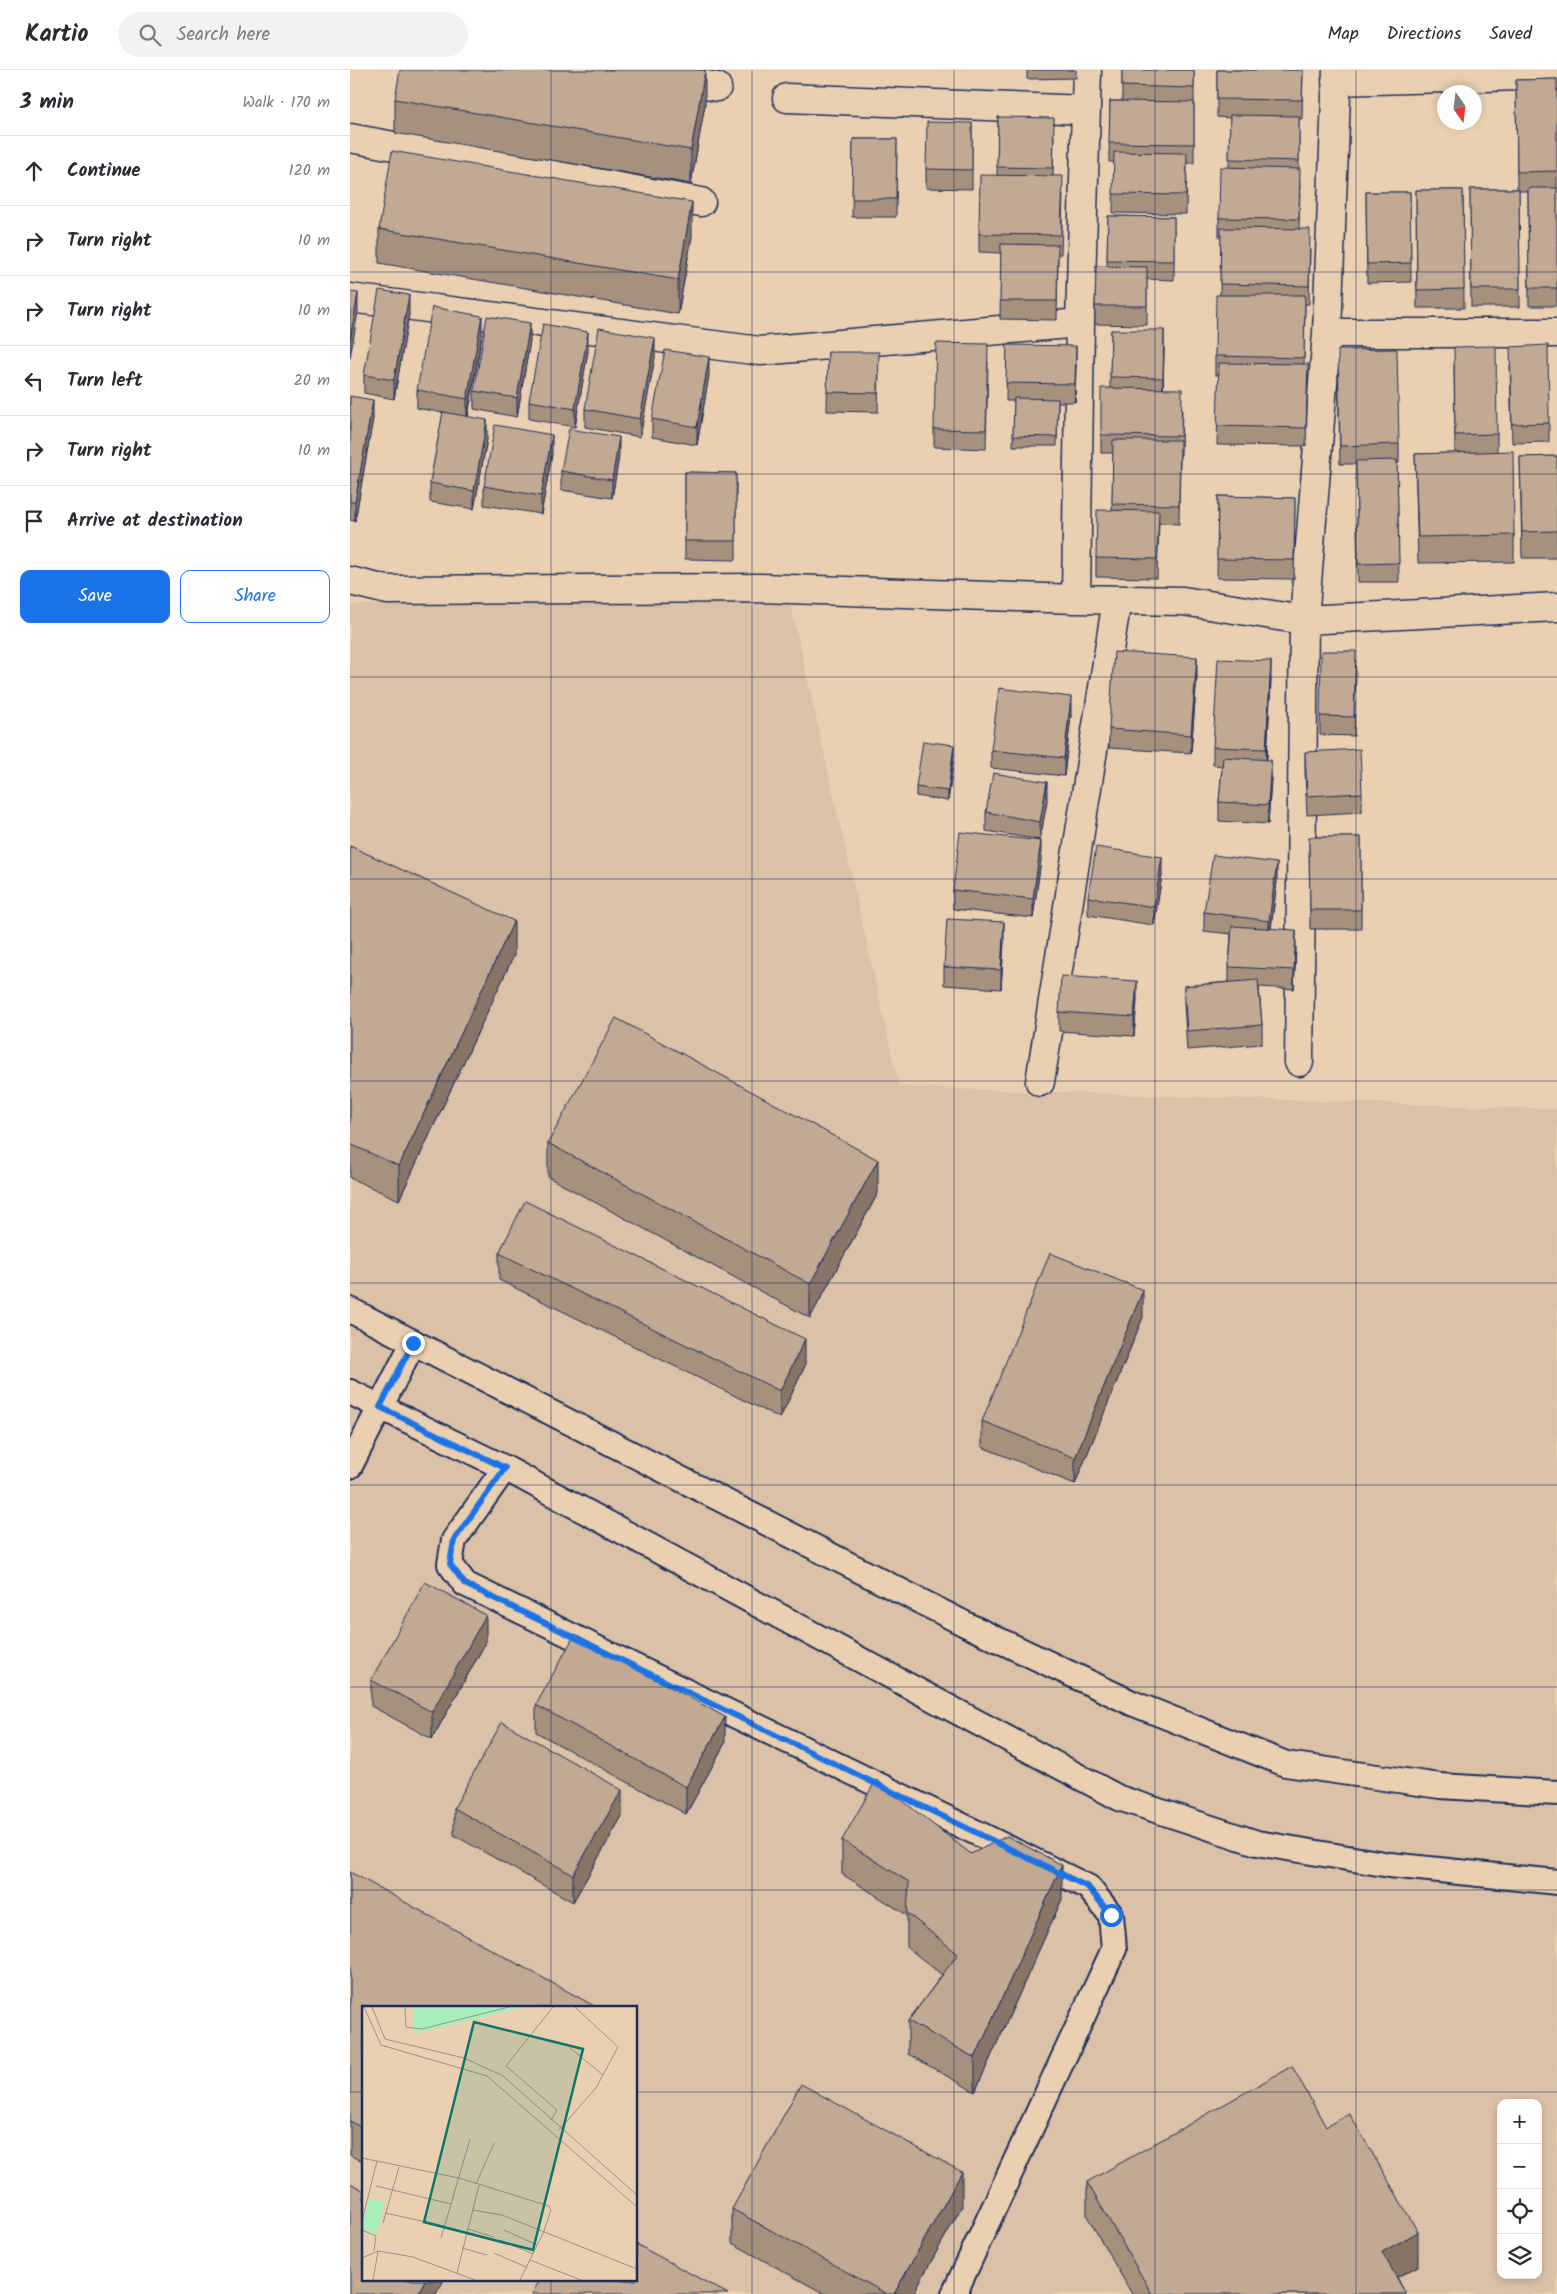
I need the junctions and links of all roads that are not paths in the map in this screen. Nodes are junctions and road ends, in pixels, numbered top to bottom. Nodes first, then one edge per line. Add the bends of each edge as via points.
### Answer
1 (625, 70) edge
2 (1087, 70) edge
3 (1336, 75) edge
4 (1557, 76) edge
5 (717, 87) dead end
6 (787, 98) dead end
7 (1086, 110) junction
8 (350, 138) edge
9 (701, 202) dead end
10 (350, 298) edge
11 (1080, 323) junction
12 (1327, 333) junction
13 (1557, 333) edge
14 (350, 581) edge
15 (1076, 599) junction
16 (1117, 600) junction
17 (1557, 607) edge
18 (1304, 620) junction
19 (1299, 1062) dead end
20 (1040, 1082) dead end
21 (350, 1310) edge
22 (413, 1343) junction
23 (350, 1392) edge
24 (380, 1407) junction
25 (350, 1466) edge
26 (505, 1468) junction
27 (1557, 1793) edge
28 (1557, 1882) edge
29 (954, 2294) edge

1 - 5 street
2 - 7 street
3 - 4 street
3 - 12 street
6 - 7 street
7 - 11 street
8 - 9 street
10 - 11 street via 760,351
11 - 15 street
12 - 13 street
12 - 18 street
14 - 15 street via 387,590 761,588
15 - 16 street
16 - 18 street via 1183,601
16 - 20 street
17 - 18 street
18 - 19 street
21 - 22 lane
22 - 24 lane
22 - 27 lane via 968,1625 1132,1703 1286,1764 1440,1786
23 - 24 lane
24 - 25 lane
24 - 26 lane
26 - 28 lane via 1119,1798 1257,1843 1390,1865
26 - 29 lane via 454,1540 450,1564 465,1584 1088,1887 1111,1915 1114,1949

